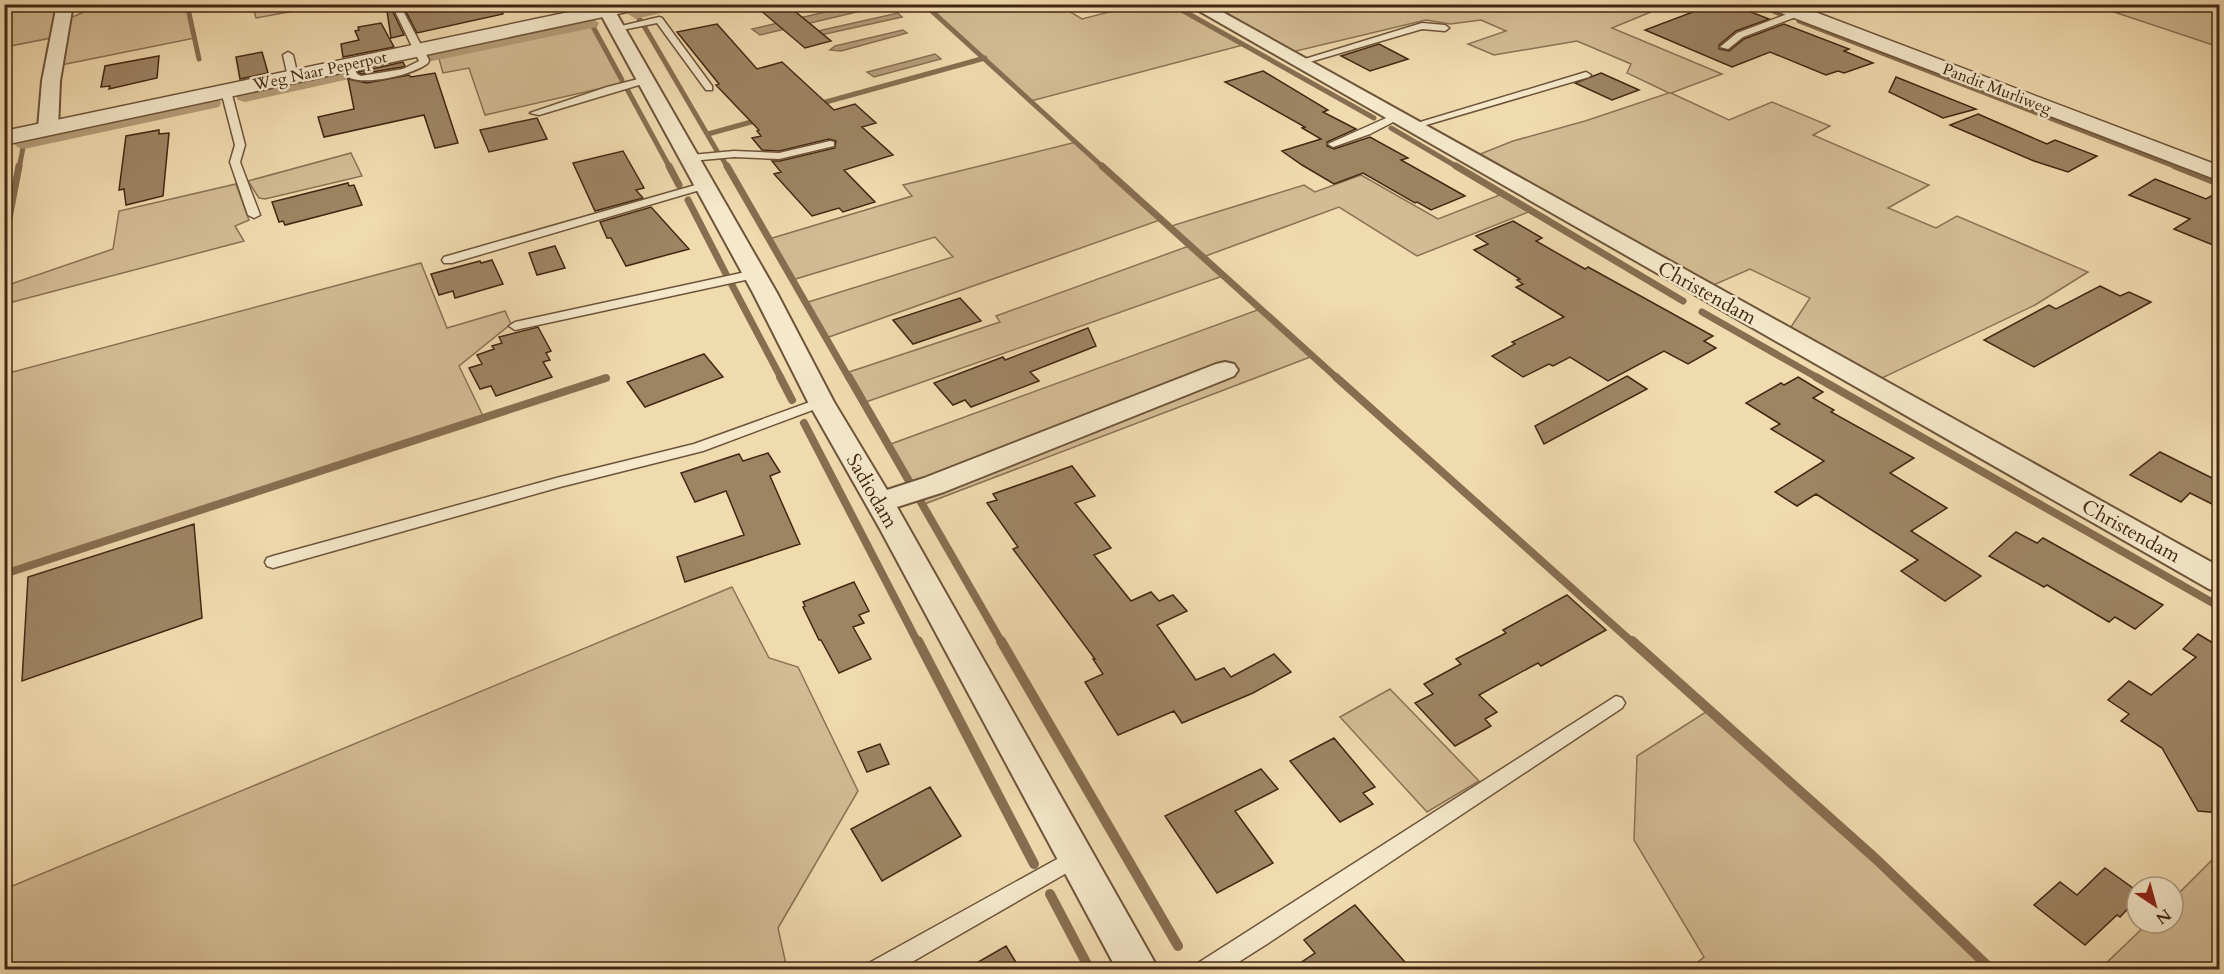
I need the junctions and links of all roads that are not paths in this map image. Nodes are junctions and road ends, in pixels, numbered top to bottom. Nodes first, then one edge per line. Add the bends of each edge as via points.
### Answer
1 (64, 4) edge
2 (636, 4) edge
3 (1195, 4) edge
4 (1775, 4) edge
5 (398, 9) dead end
6 (1798, 13) junction
7 (612, 19) junction
8 (1445, 28) dead end
9 (1725, 47) dead end
10 (418, 51) junction
11 (288, 55) dead end
12 (1300, 62) junction
13 (1586, 75) dead end
14 (294, 77) junction
15 (646, 80) junction
16 (709, 88) dead end
17 (226, 91) junction
18 (535, 113) dead end
19 (1404, 121) junction
20 (48, 128) junction
21 (4, 138) edge
22 (830, 144) dead end
23 (1332, 144) dead end
24 (691, 158) junction
25 (2220, 174) edge
26 (706, 185) junction
27 (254, 215) dead end
28 (448, 260) dead end
29 (755, 274) junction
30 (515, 326) dead end
31 (1225, 370) dead end
32 (821, 402) junction
33 (879, 503) junction
34 (273, 562) dead end
35 (2220, 581) edge
36 (1616, 703) dead end
37 (1077, 857) junction
38 (878, 969) edge
39 (1139, 969) edge
40 (1206, 969) edge

1 - 20 street via 51,81
2 - 7 street, Weg Naar Peperpot
3 - 12 street, Christendam
4 - 6 street, Pandit Murliweg
5 - 10 lane
6 - 9 lane via 1740,36
6 - 25 street, Pandit Murliweg
7 - 10 street, Weg Naar Peperpot
7 - 15 street, Sadiodam
7 - 16 lane via 659,20
8 - 12 lane via 1422,26
10 - 14 street, Weg Naar Peperpot
11 - 14 lane
12 - 19 street, Christendam
13 - 19 lane
14 - 17 street, Weg Naar Peperpot
15 - 18 lane
15 - 24 street, Sadiodam
17 - 20 street, Weg Naar Peperpot
17 - 27 lane via 240,145 235,162
19 - 23 lane
19 - 35 street, Christendam
20 - 21 street, Weg Naar Peperpot
22 - 24 lane via 779,156 734,154
24 - 26 street, Sadiodam
26 - 28 lane
26 - 29 street, Sadiodam
29 - 30 lane
29 - 32 street, Sadiodam
31 - 33 street
32 - 33 street, Sadiodam
32 - 34 lane via 698,448
33 - 37 street, Sadiodam
36 - 40 lane
37 - 38 lane
37 - 39 street, Sadiodam

